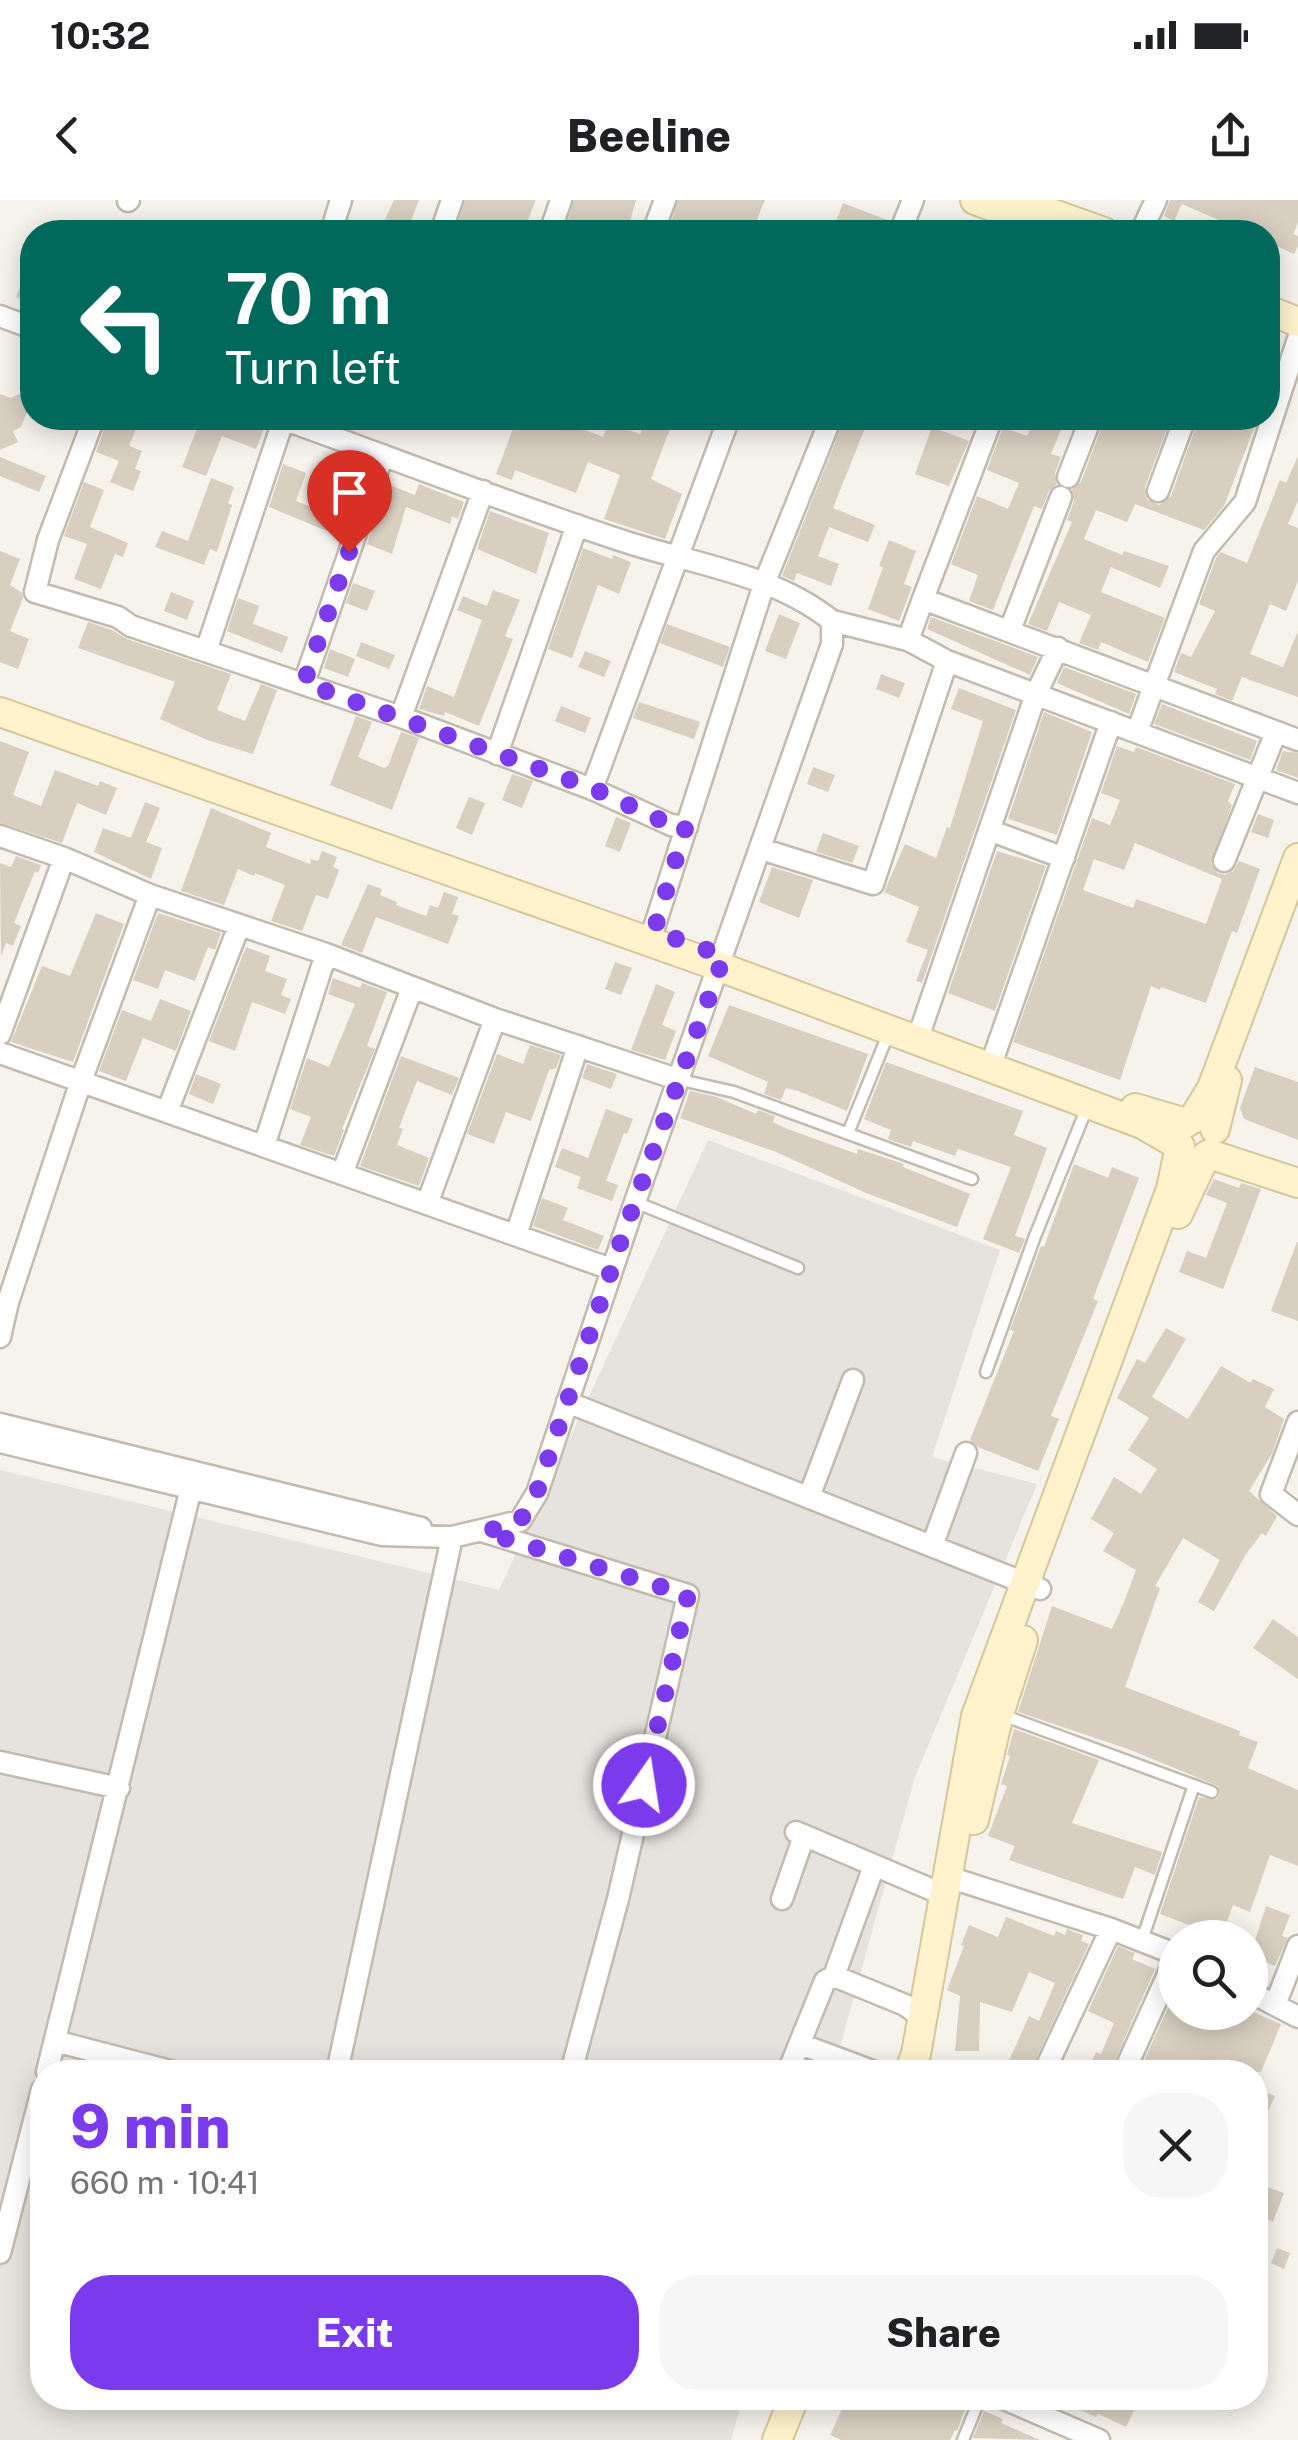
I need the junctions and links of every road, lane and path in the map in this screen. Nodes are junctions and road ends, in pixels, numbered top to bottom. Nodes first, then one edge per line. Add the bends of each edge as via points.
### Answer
1 (974, 200) edge
2 (1014, 200) edge
3 (1030, 220) edge
4 (1070, 220) edge
5 (1298, 339) edge
6 (1280, 394) edge
7 (89, 430) edge
8 (279, 430) edge
9 (315, 430) edge
10 (724, 430) edge
11 (827, 430) edge
12 (987, 430) edge
13 (1086, 430) edge
14 (1180, 430) edge
15 (1268, 430) edge
16 (383, 455) junction
17 (1158, 490) dead end
18 (483, 491) junction
19 (577, 525) junction
20 (676, 558) junction
21 (764, 584) junction
22 (923, 598) junction
23 (832, 621) junction
24 (1010, 630) junction
25 (908, 640) junction
26 (1058, 648) junction
27 (206, 651) junction
28 (947, 661) junction
29 (304, 683) junction
30 (1153, 684) junction
31 (1036, 694) junction
32 (0, 700) edge
33 (0, 712) edge
34 (401, 717) junction
35 (1112, 722) junction
36 (1137, 732) junction
37 (1276, 732) junction
38 (1298, 740) edge
39 (497, 754) junction
40 (1257, 778) junction
41 (592, 788) junction
42 (1298, 793) edge
43 (686, 826) junction
44 (989, 830) junction
45 (0, 836) edge
46 (761, 849) junction
47 (64, 858) junction
48 (1064, 858) junction
49 (1298, 858) edge
50 (1224, 861) dead end
51 (150, 895) junction
52 (1298, 897) edge
53 (239, 926) junction
54 (654, 931) junction
55 (326, 954) junction
56 (722, 962) junction
57 (412, 988) junction
58 (495, 1020) junction
59 (921, 1029) junction
60 (890, 1031) junction
61 (0, 1034) edge
62 (578, 1046) junction
63 (0, 1053) edge
64 (994, 1056) junction
65 (677, 1079) junction
66 (81, 1081) junction
67 (1089, 1104) junction
68 (167, 1112) junction
69 (848, 1133) junction
70 (1201, 1138) junction
71 (264, 1146) junction
72 (1298, 1166) edge
73 (342, 1174) junction
74 (972, 1179) dead end
75 (1298, 1183) edge
76 (634, 1202) junction
77 (427, 1204) junction
78 (516, 1235) junction
79 (798, 1268) dead end
80 (611, 1269) junction
81 (0, 1336) edge
82 (986, 1372) dead end
83 (853, 1380) dead end
84 (567, 1402) junction
85 (1298, 1422) edge
86 (0, 1424) edge
87 (0, 1442) edge
88 (966, 1453) dead end
89 (193, 1480) junction
90 (809, 1497) junction
91 (1298, 1515) edge
92 (484, 1532) junction
93 (452, 1537) junction
94 (932, 1546) junction
95 (1032, 1586) junction
96 (999, 1714) junction
97 (0, 1762) edge
98 (1194, 1784) junction
99 (119, 1788) junction
100 (1212, 1792) dead end
101 (874, 1866) junction
102 (949, 1883) junction
103 (782, 1899) dead end
104 (1110, 1929) junction
105 (1142, 1940) junction
106 (1298, 1946) edge
107 (1158, 1948) edge
108 (834, 1976) junction
109 (1158, 1995) edge
110 (1268, 2001) edge
111 (1275, 2005) junction
112 (922, 2017) junction
113 (1298, 2017) edge
114 (55, 2041) junction
115 (800, 2044) junction
116 (50, 2060) edge
117 (128, 2060) edge
118 (340, 2060) edge
119 (574, 2060) edge
120 (793, 2060) edge
121 (843, 2060) edge
122 (914, 2060) edge
123 (931, 2060) edge
124 (1050, 2060) edge
125 (1129, 2060) edge
126 (30, 2137) edge
127 (0, 2254) edge
128 (772, 2410) edge
129 (789, 2410) edge
130 (975, 2410) edge
131 (1030, 2410) edge
132 (760, 2440) edge
133 (776, 2440) edge
134 (963, 2440) edge
135 (1099, 2440) edge

1 - 3 street
2 - 4 street
5 - 6 street
7 - 27 street via 35,592
8 - 27 street
9 - 16 street
10 - 20 street
11 - 21 street
12 - 22 street
13 - 24 street
14 - 17 street
15 - 30 street via 1245,502 1204,551
16 - 18 street
16 - 29 street
18 - 19 street
18 - 34 street
19 - 20 street
19 - 39 street
20 - 21 street
20 - 41 street
21 - 23 street
21 - 43 street
22 - 24 street
22 - 25 street
23 - 25 street
23 - 46 street via 832,644
24 - 26 street
25 - 28 street
26 - 30 street
26 - 31 street
27 - 29 street
28 - 31 street
28 - 46 street via 873,884
29 - 34 street
30 - 36 street
30 - 37 street
31 - 35 street
31 - 44 street
32 - 54 street
33 - 56 street
34 - 39 street
35 - 36 street
35 - 48 street
36 - 40 street
37 - 38 street
37 - 40 street
39 - 41 street
40 - 42 street
40 - 50 street
41 - 43 street
43 - 54 street
44 - 48 street
44 - 59 street
45 - 47 street
46 - 56 street
47 - 51 street
47 - 61 street
48 - 64 street
49 - 70 street via 1212,1088
51 - 53 street
51 - 66 street
52 - 70 street
53 - 55 street
53 - 68 street
54 - 56 street
55 - 57 street
55 - 71 street
56 - 59 street
56 - 60 street
56 - 65 street
57 - 58 street
57 - 73 street
58 - 62 street
58 - 77 street
59 - 64 street
60 - 67 street
60 - 69 lane
62 - 65 street
62 - 78 street
63 - 66 street
64 - 70 street
65 - 69 lane
65 - 76 street
66 - 68 street
66 - 81 street
67 - 70 street
67 - 82 lane
68 - 71 street
69 - 74 lane
70 - 72 street
70 - 75 street
70 - 95 street via 1179,1212
71 - 73 street
73 - 77 street
76 - 79 lane
76 - 80 street
77 - 78 street
78 - 80 street
80 - 84 street
83 - 90 street
84 - 90 street
84 - 92 street via 537,1492 520,1521
85 - 91 street via 1271,1494
86 - 89 street
87 - 89 street
88 - 94 street
89 - 93 street
89 - 99 street
90 - 94 street
92 - 93 street
92 - 119 street via 688,1595
93 - 118 street
94 - 95 street
95 - 96 street
95 - 102 street via 976,1716
96 - 98 lane
96 - 102 street
97 - 99 street
98 - 100 lane
98 - 105 lane
99 - 114 street
101 - 102 street
101 - 103 street via 800,1834
101 - 108 street
102 - 104 street
102 - 112 street
102 - 123 street
104 - 105 street
104 - 124 street
105 - 107 street
106 - 111 street
108 - 112 street
108 - 115 street via 825,1981
109 - 125 street
110 - 111 street
111 - 113 street
112 - 122 street
114 - 116 street
114 - 117 street
115 - 120 street
115 - 121 street
126 - 127 street
128 - 132 street
129 - 133 street
130 - 134 lane
131 - 135 street

